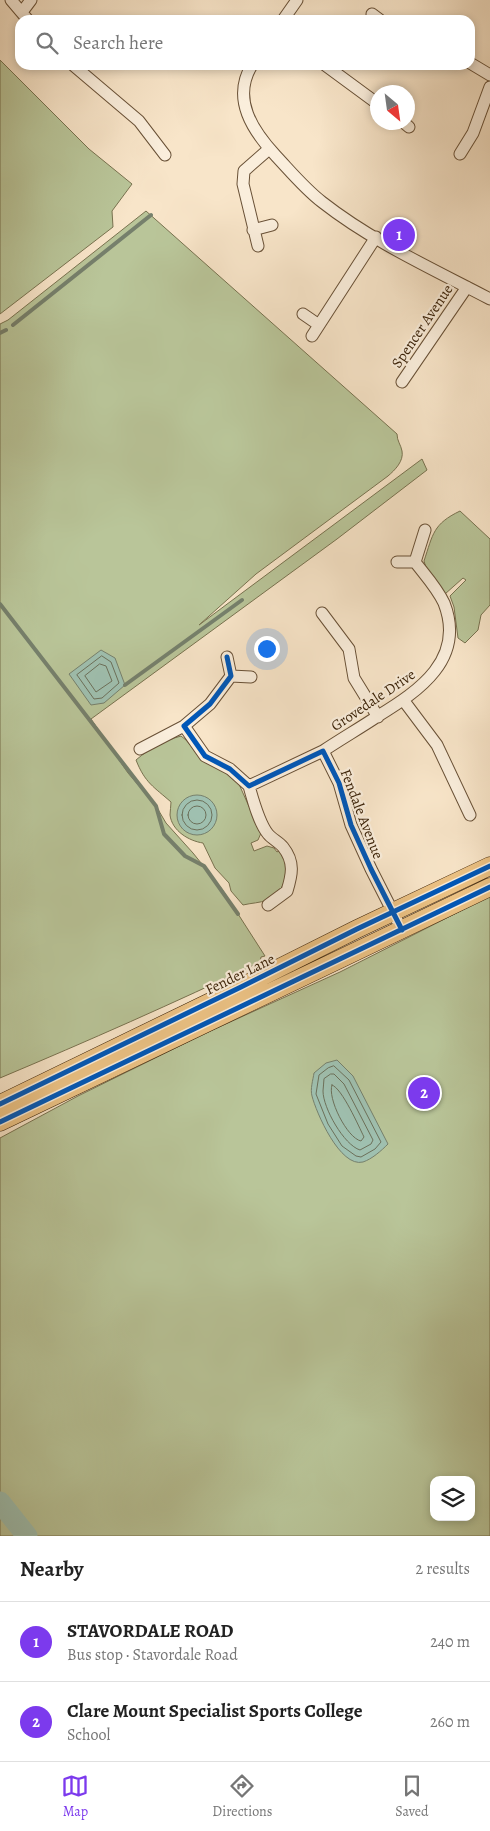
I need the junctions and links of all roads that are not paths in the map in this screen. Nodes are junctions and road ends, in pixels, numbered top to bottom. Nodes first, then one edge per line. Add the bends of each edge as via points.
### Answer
1 (12, 0) edge
2 (30, 0) edge
3 (297, 0) edge
4 (24, 15) edge
5 (25, 15) edge
6 (286, 15) edge
7 (475, 66) edge
8 (79, 70) edge
9 (250, 70) edge
10 (332, 70) edge
11 (490, 75) edge
12 (490, 87) edge
13 (370, 98) edge
14 (269, 149) junction
15 (460, 154) dead end
16 (165, 155) dead end
17 (272, 225) dead end
18 (253, 230) junction
19 (376, 237) junction
20 (258, 246) dead end
21 (467, 287) junction
22 (490, 299) edge
23 (303, 314) dead end
24 (318, 325) junction
25 (312, 336) dead end
26 (402, 382) dead end
27 (425, 530) dead end
28 (398, 562) dead end
29 (416, 562) junction
30 (322, 613) dead end
31 (227, 657) dead end
32 (231, 676) junction
33 (250, 677) dead end
34 (404, 701) junction
35 (378, 717) junction
36 (184, 726) junction
37 (140, 749) dead end
38 (323, 751) junction
39 (249, 786) junction
40 (470, 815) dead end
41 (490, 866) edge
42 (490, 887) edge
43 (268, 906) dead end
44 (392, 912) junction
45 (402, 930) junction
46 (0, 1104) edge
47 (0, 1122) edge

1 - 4 street
2 - 5 street
3 - 6 street
7 - 11 street
8 - 16 street via 139,121
9 - 14 street via 244,97 247,113 254,130
10 - 13 street
12 - 15 street via 473,133
14 - 18 street via 244,171 243,184
14 - 19 street via 321,201
17 - 18 street
18 - 20 street
19 - 21 street
19 - 24 street
21 - 22 street
21 - 26 street, Spencer Avenue
23 - 24 street
24 - 25 street
27 - 29 street
28 - 29 street
29 - 34 street, Grovedale Drive via 444,604 449,638 434,674
30 - 35 street via 349,649 354,678
31 - 32 street
32 - 33 street
32 - 36 street via 210,704
34 - 35 street, Grovedale Drive
34 - 40 street via 437,745
35 - 38 street, Grovedale Drive
36 - 37 street
36 - 39 street via 205,756 230,769
38 - 39 street
38 - 44 street, Fendale Avenue via 339,783 351,825
39 - 43 street via 267,833 283,847 293,871 287,892
41 - 44 main road, Fender Lane
42 - 45 main road, Fender Lane
44 - 45 street, Fendale Avenue
44 - 46 main road, Fender Lane
45 - 47 main road, Fender Lane

